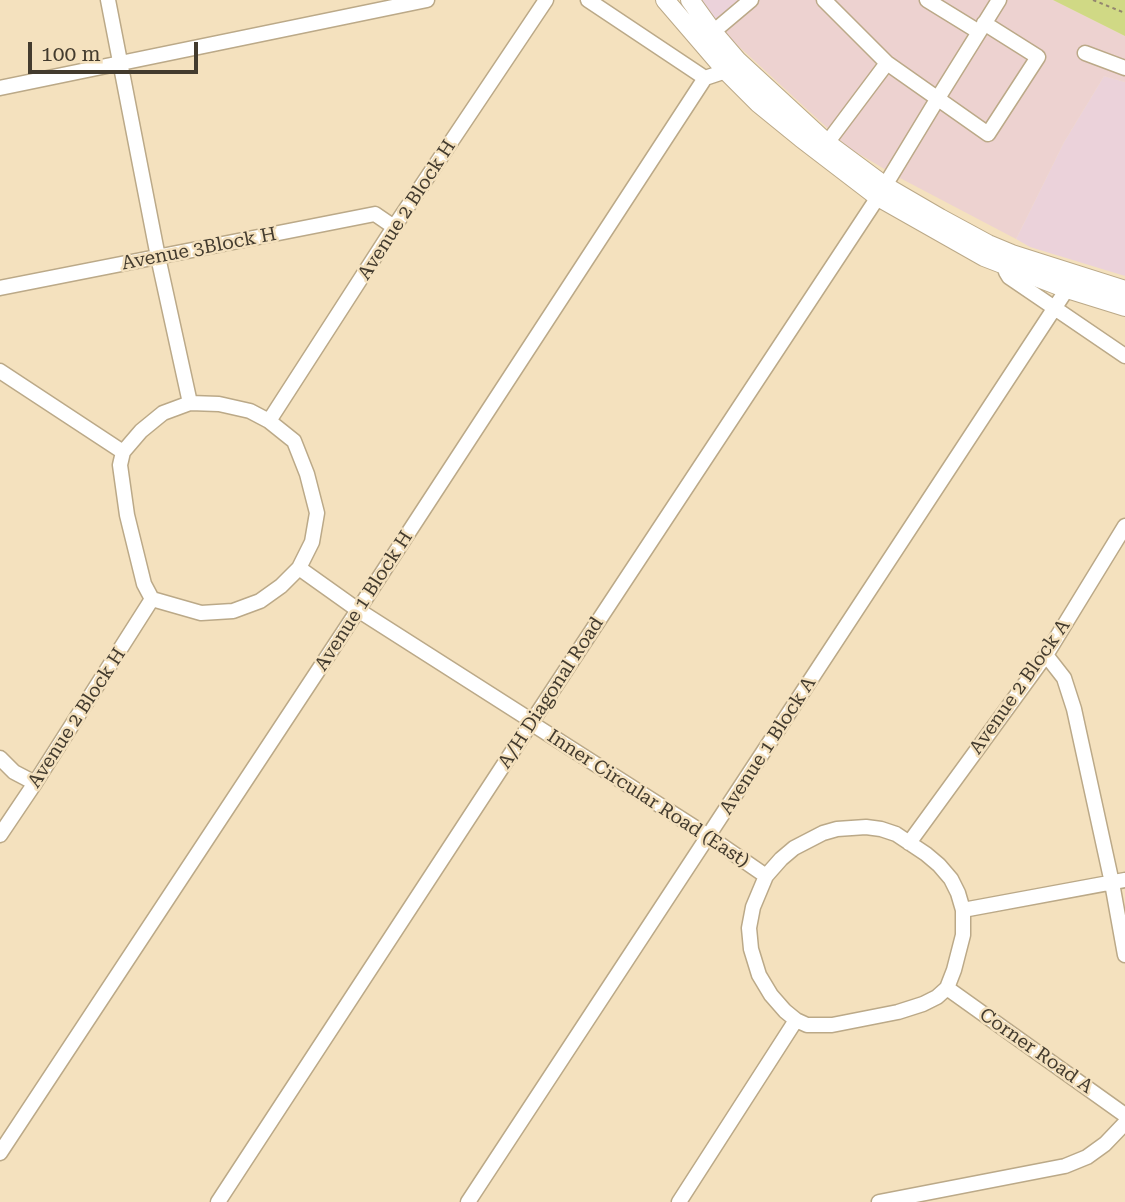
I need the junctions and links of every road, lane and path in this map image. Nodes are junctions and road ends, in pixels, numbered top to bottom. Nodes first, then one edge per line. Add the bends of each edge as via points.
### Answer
1 (108, 0) edge
2 (427, 0) edge
3 (546, 0) edge
4 (587, 0) edge
5 (665, 0) edge
6 (690, 0) edge
7 (751, 0) edge
8 (927, 0) edge
9 (999, 0) edge
10 (1093, 0) edge
11 (829, 2) edge
12 (1125, 13) edge
13 (982, 28) junction
14 (713, 32) junction
15 (1085, 53) dead end
16 (120, 62) junction
17 (887, 63) junction
18 (731, 65) junction
19 (1125, 68) edge
20 (705, 78) junction
21 (0, 88) edge
22 (938, 97) junction
23 (827, 143) junction
24 (882, 191) junction
25 (394, 227) junction
26 (158, 257) junction
27 (1009, 260) junction
28 (0, 288) edge
29 (1067, 289) junction
30 (1125, 290) edge
31 (1125, 307) edge
32 (1055, 308) junction
33 (1125, 356) edge
34 (0, 372) edge
35 (190, 403) junction
36 (269, 421) junction
37 (123, 452) junction
38 (1125, 526) edge
39 (299, 568) junction
40 (152, 599) junction
41 (358, 610) junction
42 (1046, 655) junction
43 (531, 722) junction
44 (0, 758) edge
45 (35, 783) junction
46 (0, 835) edge
47 (708, 836) junction
48 (909, 843) junction
49 (766, 876) junction
50 (1119, 881) edge
51 (963, 909) junction
52 (1125, 955) edge
53 (947, 988) junction
54 (796, 1020) junction
55 (1125, 1115) edge
56 (1125, 1123) edge
57 (0, 1153) edge
58 (218, 1202) edge
59 (468, 1202) edge
60 (679, 1202) edge
61 (879, 1202) edge

1 - 16 street
2 - 16 street
3 - 25 street, Avenue 2 Block H
4 - 20 street
5 - 18 main road
6 - 14 main road
7 - 14 street
8 - 13 street
9 - 13 street, A/H Diagonal Road
10 - 12 path
11 - 17 street
13 - 22 street, A/H Diagonal Road
13 - 22 street via 1038,57 988,134
14 - 18 main road
15 - 19 street
16 - 21 street
16 - 26 street
17 - 22 street
17 - 23 street
18 - 20 street
18 - 23 main road
18 - 24 main road via 758,103 801,138
20 - 41 street, Avenue 1 Block H
22 - 24 street, A/H Diagonal Road
23 - 24 main road
24 - 27 main road via 957,243 984,257
24 - 43 street, A/H Diagonal Road
25 - 26 street, Avenue 3Block H via 375,214
25 - 36 street, Avenue 2 Block H
26 - 28 street, Avenue 3Block H
26 - 35 street
27 - 29 main road
27 - 30 main road
27 - 32 street via 1009,277
29 - 31 main road
29 - 32 street, Avenue 1 Block A
32 - 33 street
32 - 47 street, Avenue 1 Block A
34 - 37 street
35 - 36 street via 250,411
35 - 37 street via 163,413
36 - 39 street via 294,441 317,513 312,542
37 - 40 street via 120,465 127,515
38 - 42 street, Avenue 2 Block A
39 - 40 street via 260,601 233,611 201,613
39 - 41 street, Inner Circular Road (East)
40 - 45 street, Avenue 2 Block H
41 - 43 street, Inner Circular Road (East)
41 - 57 street, Avenue 1 Block H
42 - 48 street, Avenue 2 Block A
42 - 50 street via 1064,678
43 - 47 street, Inner Circular Road (East)
43 - 58 street, A/H Diagonal Road
44 - 45 street
45 - 46 street, Avenue 2 Block H
47 - 49 street, Inner Circular Road (East)
47 - 59 street, Avenue 1 Block A
48 - 49 street via 881,829 837,829 794,848
48 - 51 street via 945,872
49 - 54 street via 753,907 751,948 771,996
50 - 51 street
50 - 52 street
51 - 53 street via 963,935
53 - 54 street via 930,1001 898,1012 832,1025
53 - 55 street, Corner Road A
54 - 60 street
56 - 61 street via 1096,1151 1065,1166

